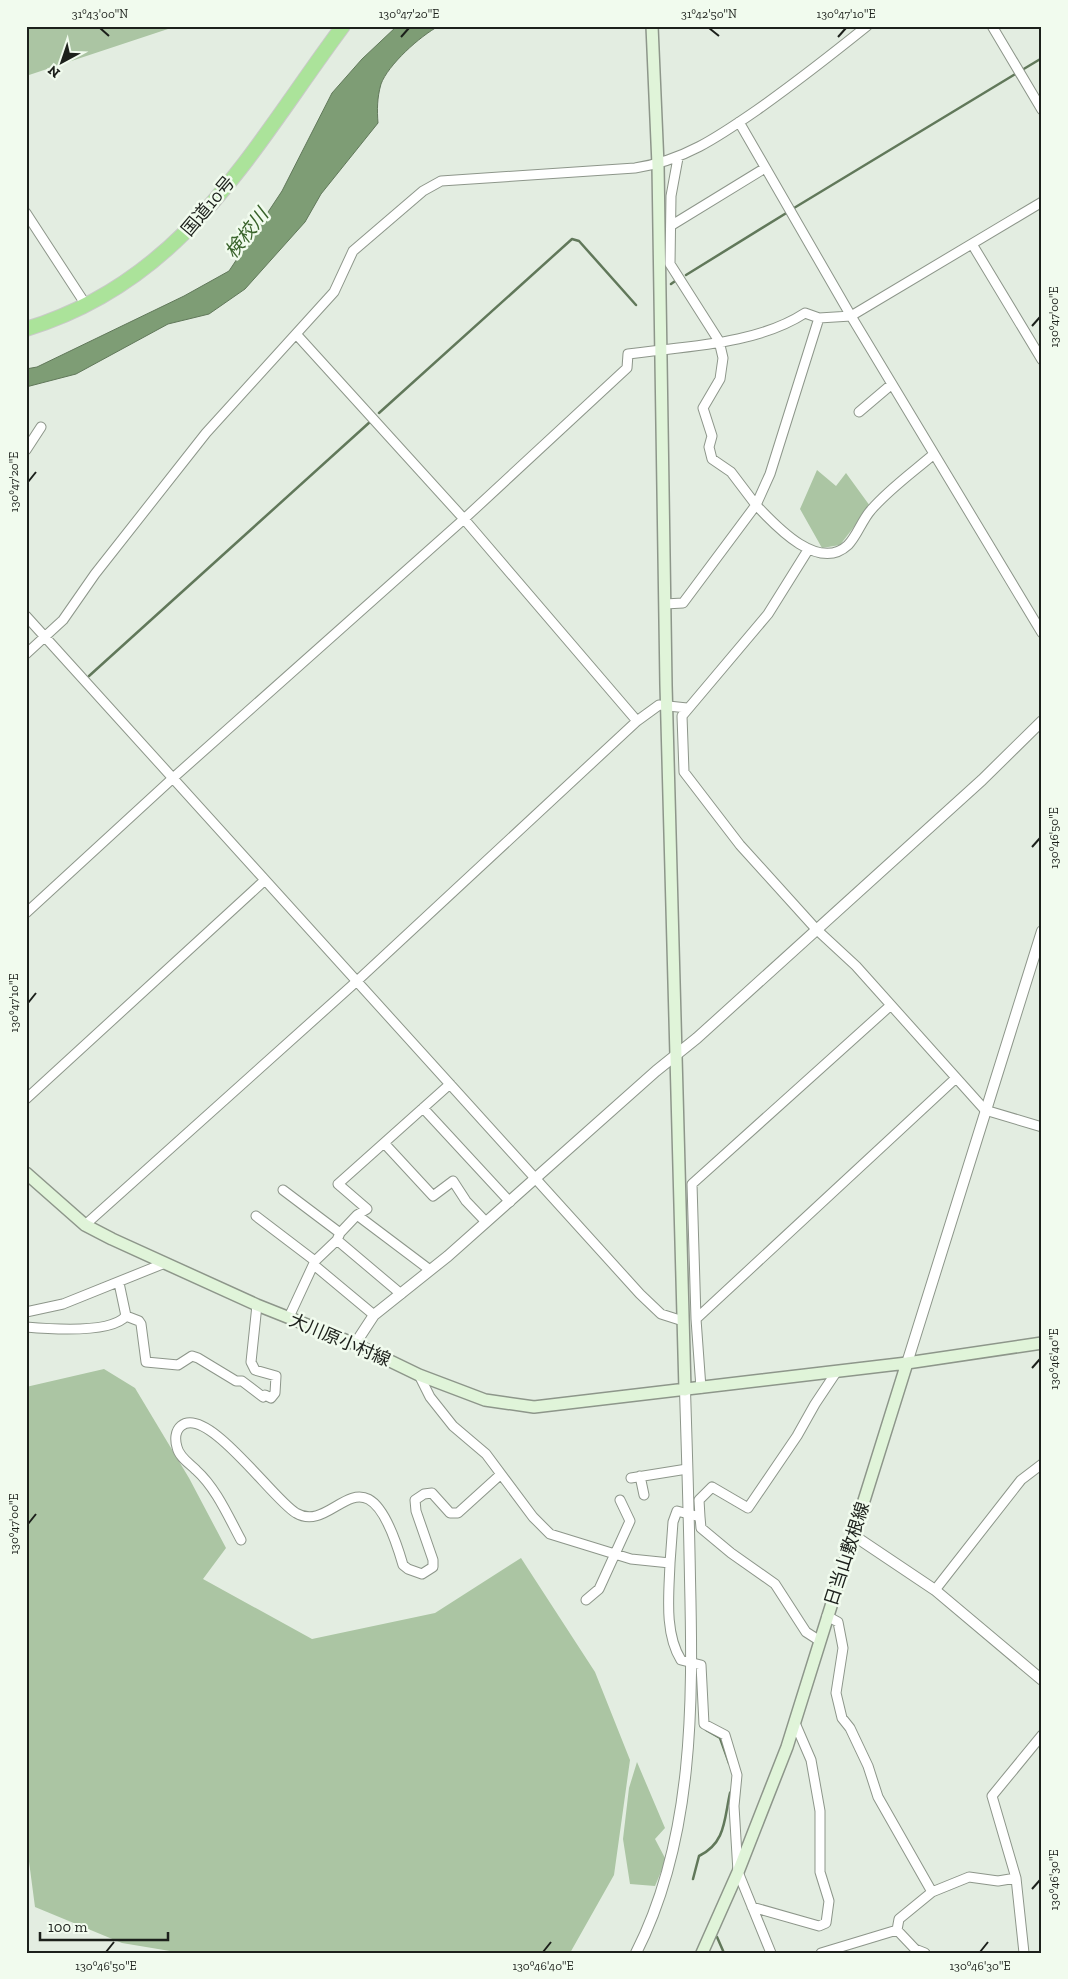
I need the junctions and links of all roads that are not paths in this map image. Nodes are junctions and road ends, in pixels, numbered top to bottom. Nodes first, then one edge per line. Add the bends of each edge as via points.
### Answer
1 (343, 26) edge
2 (652, 26) edge
3 (867, 26) edge
4 (992, 26) edge
5 (1042, 110) edge
6 (739, 122) junction
7 (678, 158) junction
8 (658, 165) junction
9 (765, 168) junction
10 (1042, 202) edge
11 (26, 213) edge
12 (672, 225) junction
13 (972, 244) junction
14 (86, 305) junction
15 (851, 316) junction
16 (819, 318) junction
17 (26, 329) edge
18 (296, 334) junction
19 (719, 341) junction
20 (661, 350) junction
21 (1042, 360) edge
22 (892, 384) junction
23 (859, 412) dead end
24 (41, 427) dead end
25 (26, 450) edge
26 (934, 454) junction
27 (756, 505) junction
28 (464, 520) junction
29 (808, 550) junction
30 (665, 604) junction
31 (26, 616) edge
32 (1042, 632) edge
33 (46, 638) junction
34 (26, 654) edge
35 (667, 707) junction
36 (687, 708) junction
37 (637, 721) junction
38 (1042, 721) edge
39 (173, 778) junction
40 (265, 880) junction
41 (26, 912) edge
42 (816, 929) junction
43 (1042, 931) edge
44 (357, 981) junction
45 (891, 1005) junction
46 (675, 1055) junction
47 (956, 1078) junction
48 (450, 1084) junction
49 (26, 1099) edge
50 (423, 1108) junction
51 (985, 1110) junction
52 (1042, 1127) edge
53 (384, 1143) junction
54 (26, 1173) edge
55 (536, 1179) junction
56 (283, 1190) dead end
57 (510, 1202) junction
58 (357, 1214) junction
59 (256, 1216) dead end
60 (486, 1222) junction
61 (85, 1224) junction
62 (338, 1236) junction
63 (165, 1263) junction
64 (314, 1263) junction
65 (430, 1270) junction
66 (119, 1283) junction
67 (401, 1294) junction
68 (257, 1305) junction
69 (26, 1312) edge
70 (374, 1315) junction
71 (126, 1316) junction
72 (289, 1317) junction
73 (696, 1319) junction
74 (683, 1321) junction
75 (26, 1327) edge
76 (1042, 1343) edge
77 (355, 1344) junction
78 (907, 1363) junction
79 (837, 1371) junction
80 (419, 1375) junction
81 (701, 1388) junction
82 (685, 1390) junction
83 (1042, 1464) edge
84 (687, 1469) junction
85 (500, 1475) junction
86 (644, 1495) dead end
87 (619, 1505) dead end
88 (689, 1513) junction
89 (700, 1517) junction
90 (853, 1535) junction
91 (241, 1540) dead end
92 (613, 1554) junction
93 (670, 1563) junction
94 (936, 1590) junction
95 (586, 1600) dead end
96 (827, 1616) junction
97 (820, 1641) junction
98 (692, 1661) junction
99 (1042, 1680) edge
100 (795, 1723) junction
101 (1042, 1735) edge
102 (738, 1872) junction
103 (1016, 1878) junction
104 (932, 1892) junction
105 (752, 1907) junction
106 (897, 1930) junction
107 (769, 1951) edge
108 (636, 1953) edge
109 (702, 1953) edge
110 (821, 1953) edge
111 (925, 1953) edge
112 (1024, 1953) edge

1 - 14 highway, 国道10号 via 221,194 198,220 150,265
2 - 8 main road
3 - 6 street via 801,79
4 - 5 street
6 - 7 street via 697,150
6 - 9 street
7 - 8 street
7 - 12 street via 671,196
8 - 18 street via 433,183 353,251 334,292
8 - 20 main road
9 - 12 street
9 - 15 street
10 - 13 street
11 - 14 street
12 - 19 street via 670,264
13 - 15 street
13 - 21 street
14 - 17 highway, 国道10号 via 48,323
15 - 16 street
15 - 22 street
16 - 19 street via 805,313 787,325 761,334
16 - 27 street via 770,474
18 - 28 street
18 - 33 street via 206,433
19 - 20 street
19 - 27 street via 723,358 720,379 702,408 712,436 709,447 712,459 731,472
20 - 28 street via 628,354 627,368
20 - 30 main road
22 - 23 street
22 - 26 street
24 - 25 street
26 - 29 street via 871,510 843,549 833,552
26 - 32 street
27 - 29 street via 780,530
27 - 30 street via 683,603
28 - 37 street
28 - 39 street
29 - 36 street via 768,614
30 - 35 main road
31 - 33 street
33 - 34 street
33 - 39 street
35 - 36 street
35 - 37 street via 659,706
35 - 46 main road
36 - 42 street via 682,716 684,772 740,845
37 - 44 street
38 - 42 street via 982,780
39 - 40 street
39 - 41 street
40 - 44 street
40 - 49 street
42 - 45 street
42 - 46 street
43 - 51 street
44 - 48 street
44 - 61 street
45 - 47 street
45 - 73 street via 692,1184
46 - 55 street
46 - 74 main road
47 - 51 street
47 - 73 street
48 - 50 street
48 - 55 street
50 - 53 street
50 - 57 street
51 - 52 street
51 - 78 street
53 - 58 street via 338,1184 367,1209
53 - 60 street via 433,1196 453,1182
54 - 61 main road, 大川原小村線
55 - 57 street
55 - 74 street via 654,1308 661,1314
56 - 62 street
57 - 60 street
58 - 62 street
58 - 65 street
59 - 64 street
60 - 65 street
61 - 63 main road, 大川原小村線
62 - 64 street
62 - 67 street
63 - 66 street
63 - 68 main road, 大川原小村線
64 - 70 street
64 - 72 street
65 - 67 street
66 - 69 street via 63,1304
66 - 71 street
67 - 70 street
68 - 71 street via 252,1362 255,1370 276,1376 275,1393 271,1398 263,1397 192,1356 178,1365 146,1362 140,1321
68 - 72 main road, 大川原小村線
70 - 77 street
71 - 75 street via 90,1329
72 - 77 main road, 大川原小村線
73 - 81 street
74 - 82 main road
76 - 78 main road
77 - 80 main road, 大川原小村線
78 - 79 main road
78 - 90 main road, 日当山敷根線
79 - 81 main road
79 - 89 street via 798,1436 748,1508 712,1487 699,1500
80 - 82 main road, 大川原小村線 via 485,1400 534,1407
80 - 85 street via 430,1397 453,1426 486,1454
81 - 82 main road
82 - 84 street
83 - 94 street via 1022,1480
84 - 86 street via 635,1477
84 - 88 street
85 - 91 street via 458,1513 450,1513 432,1493 415,1500 433,1560 433,1567 422,1574 403,1565 389,1522 370,1500 360,1496 342,1501 317,1516 298,1515 272,1493 213,1431 202,1425 185,1424 176,1434 177,1448 206,1480
85 - 92 street via 550,1534
87 - 92 street via 630,1521
88 - 89 street
88 - 93 street via 677,1511
88 - 98 street
89 - 97 street via 701,1528 775,1584 806,1632
90 - 94 street
90 - 96 main road, 日当山敷根線
92 - 93 street
92 - 95 street via 599,1589
93 - 98 street via 668,1605 672,1636 681,1660
94 - 99 street
96 - 97 main road, 日当山敷根線
96 - 104 street via 838,1622 843,1648 836,1693 842,1718 868,1766 878,1797
97 - 100 main road, 日当山敷根線
98 - 102 street via 701,1665 704,1724 725,1735 737,1774 734,1806
98 - 108 street via 687,1757 679,1819 657,1902
100 - 102 main road, 日当山敷根線
100 - 105 street via 811,1760 820,1811 820,1872 829,1901 826,1923 819,1926
101 - 103 street via 992,1796
102 - 105 street
102 - 109 main road, 日当山敷根線
103 - 104 street via 998,1881 970,1877
103 - 112 street
104 - 106 street via 899,1919
105 - 107 street
106 - 110 street
106 - 111 street via 915,1949

